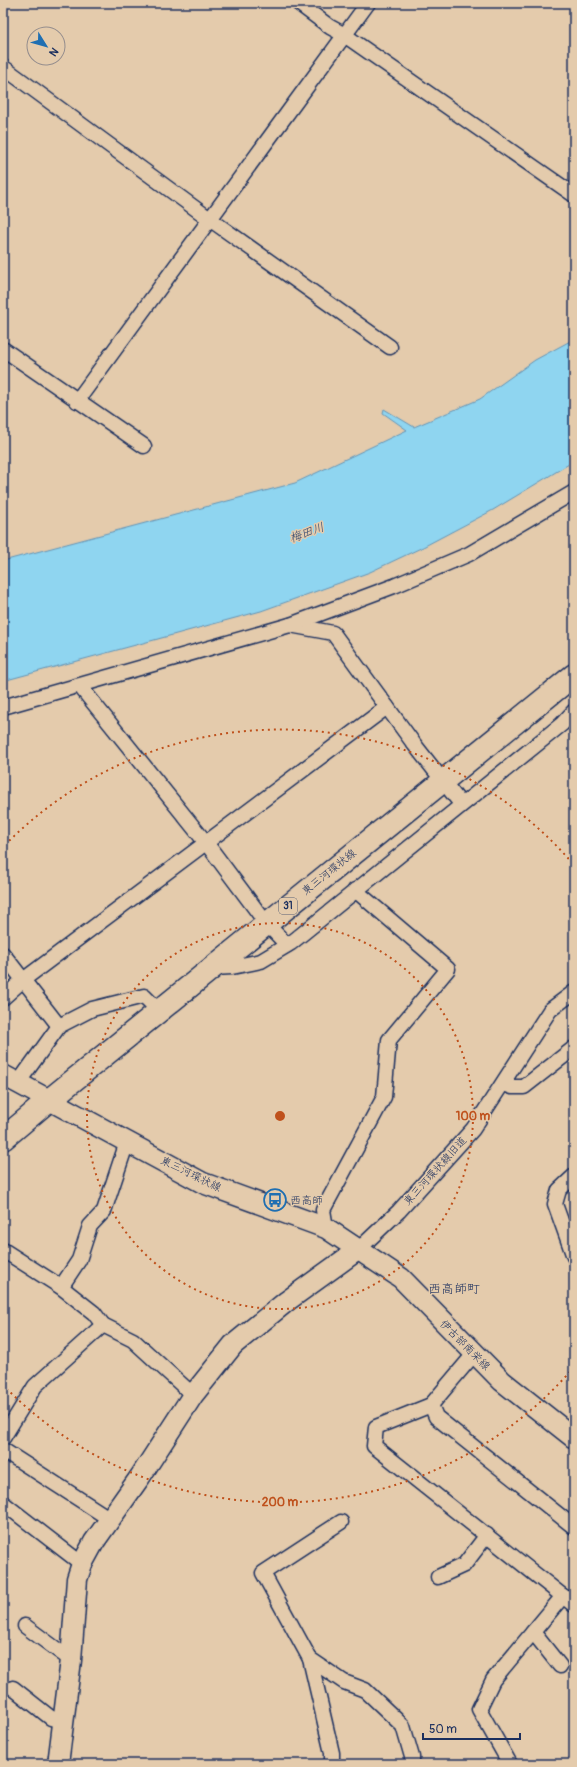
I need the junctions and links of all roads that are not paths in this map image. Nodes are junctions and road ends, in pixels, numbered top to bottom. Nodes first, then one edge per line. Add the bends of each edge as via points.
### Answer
1 (298, 3) edge
2 (368, 3) edge
3 (343, 34) junction
4 (3, 67) edge
5 (574, 195) edge
6 (211, 220) junction
7 (390, 347) dead end
8 (3, 349) edge
9 (77, 401) junction
10 (144, 446) dead end
11 (574, 492) edge
12 (290, 625) junction
13 (574, 675) edge
14 (83, 685) junction
15 (3, 707) edge
16 (387, 707) junction
17 (574, 711) edge
18 (444, 781) junction
19 (461, 804) junction
20 (207, 844) junction
21 (355, 890) junction
22 (266, 924) junction
23 (286, 945) junction
24 (3, 954) edge
25 (213, 968) junction
26 (23, 980) junction
27 (574, 992) edge
28 (3, 998) edge
29 (159, 1011) junction
30 (59, 1026) junction
31 (574, 1048) edge
32 (10, 1079) edge
33 (504, 1084) junction
34 (48, 1101) junction
35 (3, 1139) edge
36 (127, 1142) junction
37 (574, 1176) edge
38 (326, 1228) junction
39 (359, 1249) junction
40 (3, 1250) edge
41 (574, 1257) edge
42 (61, 1287) junction
43 (103, 1325) junction
44 (474, 1354) junction
45 (193, 1395) junction
46 (431, 1405) junction
47 (3, 1438) edge
48 (574, 1438) edge
49 (3, 1450) edge
50 (3, 1503) edge
51 (110, 1519) junction
52 (341, 1522) dead end
53 (574, 1527) edge
54 (487, 1535) junction
55 (82, 1564) junction
56 (438, 1577) dead end
57 (563, 1596) junction
58 (574, 1606) edge
59 (25, 1626) dead end
60 (533, 1632) junction
61 (310, 1659) junction
62 (71, 1660) junction
63 (560, 1666) dead end
64 (13, 1688) dead end
65 (63, 1720) junction
66 (58, 1764) edge
67 (332, 1764) edge
68 (412, 1764) edge
69 (510, 1764) edge

1 - 3 street
2 - 3 street
3 - 5 street
3 - 6 street
4 - 6 street
6 - 7 street
6 - 9 street
8 - 9 street
9 - 10 street
11 - 12 street via 468,554 394,586
12 - 14 street
12 - 16 street via 333,633
13 - 18 main road, 東三河環状線 / 31
14 - 15 street
14 - 20 street via 83,690
16 - 18 street
16 - 20 street
17 - 19 street via 562,724
18 - 19 street
18 - 22 main road, 東三河環状線 / 31
19 - 21 street
20 - 22 street
20 - 26 street
21 - 23 street
21 - 38 street via 448,969 389,1040 384,1096 323,1210
22 - 23 street
22 - 25 main road, 東三河環状線 / 31
23 - 25 street via 261,961
24 - 26 street
25 - 29 main road, 東三河環状線 / 31
26 - 28 street
26 - 30 street
27 - 33 street, 東三河環状線旧道 via 550,1010
29 - 30 street via 144,996 92,1009
29 - 34 main road, 東三河環状線 / 31
30 - 32 street
31 - 33 street via 524,1087
32 - 34 main road
33 - 39 street, 東三河環状線旧道 via 473,1129 399,1211
34 - 35 main road, 東三河環状線 / 31
34 - 36 main road, 東三河環状線
36 - 38 main road, 東三河環状線 via 203,1183
36 - 42 street via 104,1211 90,1226 79,1260
37 - 41 street via 559,1190 555,1204
38 - 39 main road, 東三河環状線
39 - 44 main road, 伊古部南栄線 via 401,1278
39 - 45 main road via 233,1345
40 - 42 street
42 - 43 street via 94,1313
43 - 45 street via 133,1340
43 - 47 street via 35,1386
44 - 46 street
44 - 48 main road, 伊古部南栄線 via 502,1381
45 - 51 main road
46 - 53 street via 436,1417
46 - 54 street via 376,1427 374,1446
49 - 51 street
50 - 55 street
51 - 55 main road
52 - 61 street via 263,1573
54 - 56 street via 464,1565
54 - 57 street
55 - 62 main road via 78,1579
57 - 58 street
57 - 60 street
59 - 62 street
60 - 63 street
60 - 69 street via 493,1680 479,1709
61 - 67 street via 332,1753
61 - 68 street via 344,1682 365,1690 403,1726
62 - 65 main road
64 - 65 street via 51,1718
65 - 66 main road

